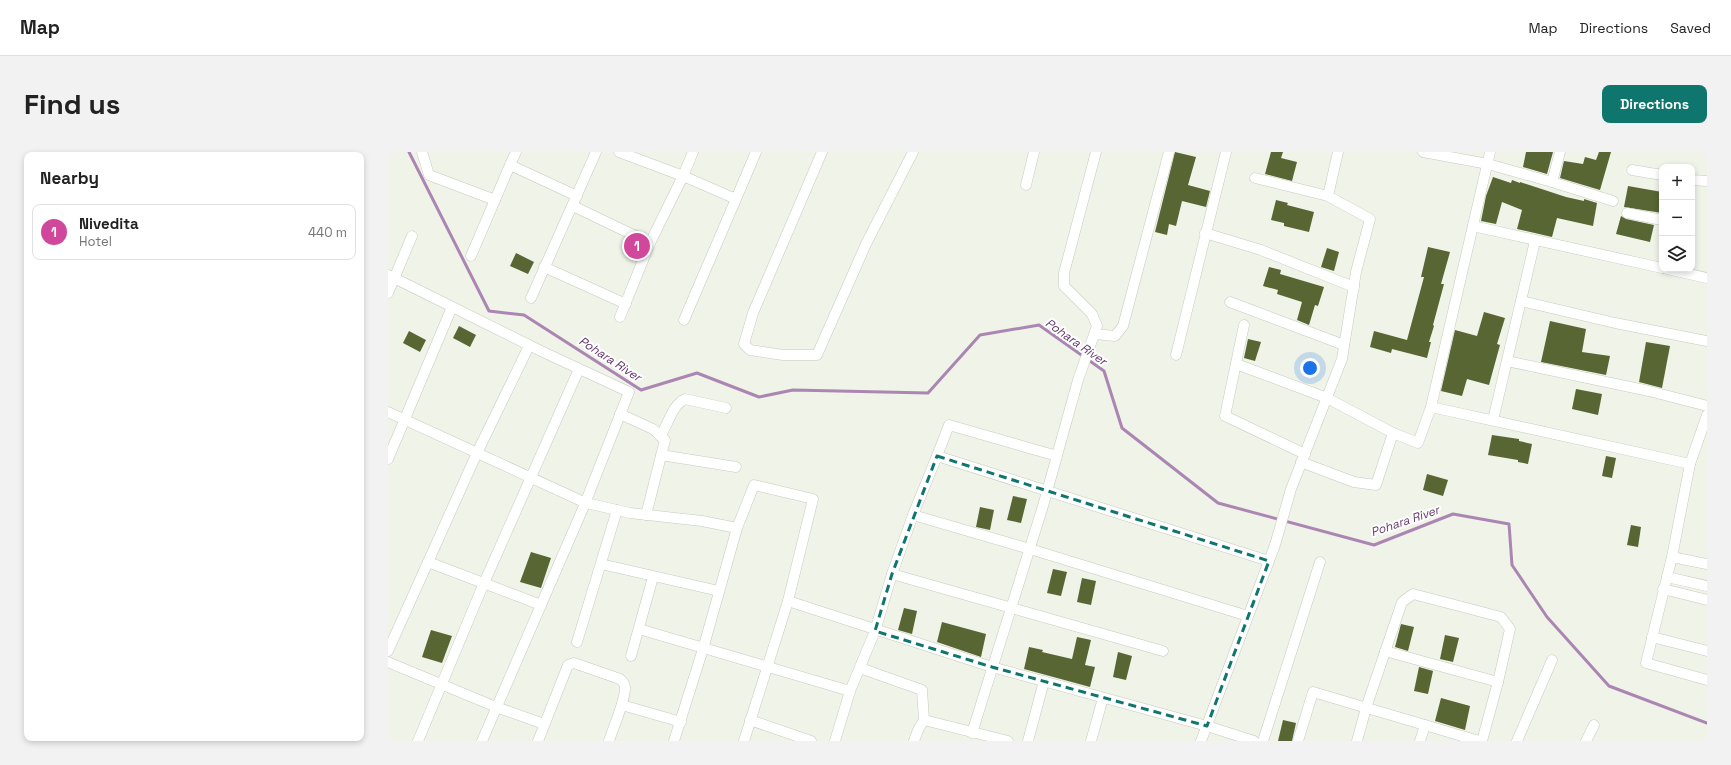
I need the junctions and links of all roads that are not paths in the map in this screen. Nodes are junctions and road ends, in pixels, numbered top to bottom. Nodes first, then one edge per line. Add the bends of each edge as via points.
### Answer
1 (422, 152) edge
2 (516, 152) edge
3 (596, 152) edge
4 (618, 152) edge
5 (693, 152) edge
6 (756, 152) edge
7 (822, 152) edge
8 (913, 152) edge
9 (1034, 152) edge
10 (1096, 152) edge
11 (1168, 152) edge
12 (1226, 152) edge
13 (1338, 152) edge
14 (1423, 152) edge
15 (1490, 152) edge
16 (1560, 152) edge
17 (1488, 164) junction
18 (510, 165) junction
19 (1632, 170) dead end
20 (1659, 174) edge
21 (683, 176) junction
22 (1254, 178) dead end
23 (1695, 180) edge
24 (1707, 181) edge
25 (1552, 182) junction
26 (1026, 185) dead end
27 (1328, 196) junction
28 (736, 199) junction
29 (495, 200) junction
30 (575, 201) junction
31 (1613, 201) dead end
32 (1627, 213) dead end
33 (1659, 219) edge
34 (1473, 226) junction
35 (1205, 233) junction
36 (412, 236) dead end
37 (1535, 241) junction
38 (650, 243) junction
39 (470, 256) dead end
40 (544, 267) junction
41 (1659, 267) edge
42 (1680, 272) edge
43 (391, 276) edge
44 (1707, 278) edge
45 (1354, 287) junction
46 (388, 293) edge
47 (531, 298) dead end
48 (1521, 301) junction
49 (1230, 302) dead end
50 (626, 304) junction
51 (452, 307) junction
52 (620, 317) dead end
53 (684, 320) dead end
54 (1244, 325) dead end
55 (1094, 338) junction
56 (1707, 341) edge
57 (1344, 345) junction
58 (530, 346) junction
59 (1176, 355) dead end
60 (1507, 361) junction
61 (1236, 364) junction
62 (579, 369) junction
63 (1327, 398) junction
64 (1707, 406) edge
65 (1431, 407) junction
66 (726, 408) dead end
67 (388, 412) edge
68 (620, 414) junction
69 (1707, 414) edge
70 (405, 420) junction
71 (1493, 420) junction
72 (1393, 433) junction
73 (660, 436) junction
74 (477, 453) junction
75 (661, 455) junction
76 (937, 456) junction
77 (1057, 456) junction
78 (1303, 458) junction
79 (388, 459) edge
80 (1690, 464) junction
81 (736, 467) dead end
82 (531, 478) junction
83 (1047, 492) junction
84 (586, 503) junction
85 (617, 510) junction
86 (646, 515) junction
87 (913, 515) junction
88 (737, 528) junction
89 (1030, 549) junction
90 (1672, 557) junction
91 (1269, 561) junction
92 (428, 562) junction
93 (1320, 562) dead end
94 (601, 564) junction
95 (1707, 564) edge
96 (892, 574) junction
97 (653, 577) junction
98 (1667, 577) junction
99 (484, 583) junction
100 (1707, 586) edge
101 (1663, 590) junction
102 (719, 591) junction
103 (1707, 600) edge
104 (788, 601) junction
105 (541, 605) junction
106 (1011, 608) junction
107 (1248, 616) junction
108 (639, 629) junction
109 (875, 630) junction
110 (1652, 637) junction
111 (578, 642) dead end
112 (703, 648) junction
113 (388, 651) edge
114 (1163, 651) dead end
115 (1385, 651) junction
116 (1707, 651) edge
117 (631, 656) dead end
118 (1552, 660) dead end
119 (388, 662) edge
120 (768, 667) junction
121 (992, 667) junction
122 (860, 668) junction
123 (1707, 680) edge
124 (1044, 682) junction
125 (1498, 682) junction
126 (442, 684) junction
127 (850, 691) junction
128 (1103, 698) junction
129 (622, 705) junction
130 (496, 707) junction
131 (1366, 708) junction
132 (750, 720) junction
133 (924, 720) junction
134 (681, 722) junction
135 (544, 724) junction
136 (1425, 725) junction
137 (1594, 725) dead end
138 (1207, 726) junction
139 (976, 736) edge
140 (418, 741) edge
141 (482, 741) edge
142 (538, 741) edge
143 (609, 741) edge
144 (674, 741) edge
145 (744, 741) edge
146 (811, 741) edge
147 (835, 741) edge
148 (914, 741) edge
149 (1008, 741) edge
150 (1028, 741) edge
151 (1091, 741) edge
152 (1201, 741) edge
153 (1254, 741) edge
154 (1263, 741) edge
155 (1298, 741) edge
156 (1357, 741) edge
157 (1420, 741) edge
158 (1479, 741) edge
159 (1482, 741) edge
160 (1517, 741) edge
161 (1586, 741) edge

1 - 29 street via 429,175
2 - 18 street
3 - 30 street
4 - 21 street
5 - 21 street
6 - 28 street
7 - 8 street via 753,313 744,344 750,350 783,355 816,354 866,244
9 - 26 street
10 - 55 street via 1064,273 1064,286 1092,314 1098,326
11 - 55 street via 1123,326 1115,336
12 - 35 street
13 - 27 street
14 - 17 street
15 - 17 street
16 - 25 street
17 - 25 street
17 - 34 street
18 - 29 street
18 - 30 street
19 - 20 street
21 - 28 street
21 - 38 street
22 - 27 street
23 - 24 street
25 - 31 street
27 - 45 street via 1370,219
28 - 53 street
29 - 39 street
30 - 38 street
30 - 40 street
32 - 33 street
34 - 37 street
34 - 65 street
35 - 45 street via 1261,250
35 - 59 street
36 - 43 street
37 - 41 street
37 - 48 street
38 - 50 street
40 - 47 street
40 - 50 street
42 - 44 street
43 - 46 street
43 - 51 street
45 - 57 street
48 - 56 street
48 - 60 street
49 - 57 street
50 - 52 street
51 - 58 street
51 - 70 street
54 - 61 street
55 - 77 street via 1078,380
57 - 63 street via 1342,359
58 - 62 street
58 - 74 street
60 - 64 street
60 - 71 street
61 - 63 street
61 - 78 street via 1225,416
62 - 68 street via 628,392
62 - 82 street
63 - 72 street
63 - 78 street
65 - 71 street
65 - 72 street via 1418,443
66 - 73 street via 685,399 674,407
67 - 70 street
68 - 73 street via 653,429
68 - 84 street
69 - 80 street
70 - 74 street
70 - 79 street
71 - 80 street
72 - 78 street via 1376,485 1354,482
73 - 75 street via 665,440
74 - 82 street
74 - 92 street
75 - 81 street
75 - 86 street
76 - 77 street via 949,425
76 - 83 street
76 - 87 street
77 - 83 street
78 - 91 street
80 - 90 street
82 - 84 street
82 - 99 street
83 - 89 street
83 - 91 street
84 - 85 street
84 - 105 street
85 - 86 street
85 - 94 street
86 - 88 street
87 - 89 street
87 - 96 street
88 - 102 street
88 - 104 street via 754,485 813,499
89 - 106 street
89 - 107 street
90 - 95 street
90 - 98 street
91 - 107 street
92 - 99 street
92 - 113 street
93 - 154 street
94 - 97 street
94 - 111 street
96 - 106 street
96 - 109 street
97 - 102 street
97 - 108 street
98 - 100 street
98 - 101 street
99 - 105 street
99 - 126 street
101 - 103 street
101 - 110 street
102 - 112 street
104 - 109 street
104 - 120 street
105 - 130 street
106 - 114 street
106 - 121 street
107 - 138 street
108 - 112 street
108 - 117 street
109 - 121 street
109 - 122 street
110 - 116 street
110 - 123 street via 1646,663
112 - 120 street
112 - 134 street
115 - 125 street
115 - 125 street via 1402,602 1413,594 1501,617 1510,629
115 - 131 street
118 - 160 street
119 - 126 street
120 - 127 street
120 - 132 street
121 - 124 street
121 - 139 street
122 - 127 street
122 - 133 street via 922,690
124 - 128 street
124 - 150 street
125 - 159 street
126 - 130 street
126 - 140 street
127 - 147 street
128 - 138 street
128 - 151 street
129 - 134 street
129 - 135 street via 625,688 620,679 570,663
129 - 143 street
130 - 135 street
130 - 141 street
131 - 136 street
131 - 155 street via 1313,692
131 - 156 street
132 - 145 street
132 - 146 street
133 - 139 street
133 - 148 street
134 - 144 street
135 - 142 street
136 - 157 street
136 - 158 street
137 - 161 street
138 - 152 street
138 - 153 street
139 - 149 street

